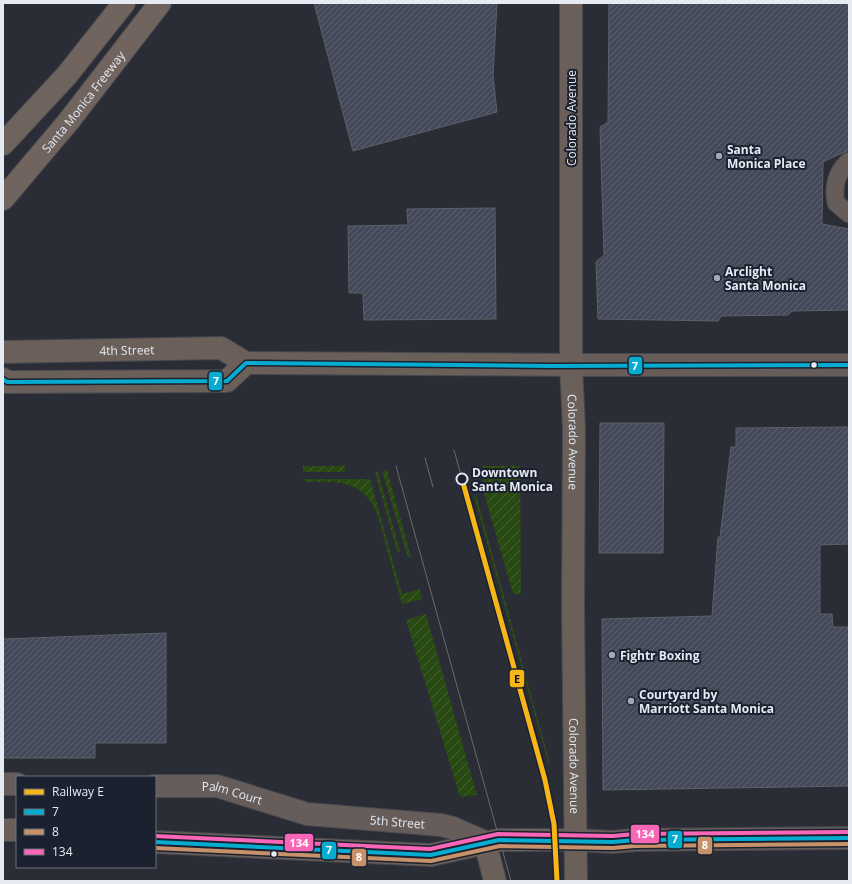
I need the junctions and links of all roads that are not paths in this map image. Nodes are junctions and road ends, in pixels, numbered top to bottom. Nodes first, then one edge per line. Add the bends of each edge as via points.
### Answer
1 (124, 3) edge
2 (160, 3) edge
3 (571, 3) edge
4 (3, 144) edge
5 (849, 161) edge
6 (3, 199) edge
7 (849, 214) edge
8 (3, 352) edge
9 (246, 363) junction
10 (571, 365) junction
11 (849, 365) edge
12 (3, 380) edge
13 (3, 784) edge
14 (16, 784) edge
15 (156, 786) edge
16 (307, 814) joint
17 (3, 830) edge
18 (16, 830) edge
19 (849, 838) edge
20 (577, 840) junction
21 (156, 842) edge
22 (485, 842) junction
23 (495, 881) edge
24 (576, 881) edge

1 - 4 highway via 66,76
2 - 6 highway, Santa Monica Freeway via 68,122
3 - 10 main road, Colorado Avenue
5 - 7 street via 839,170 834,195 836,203
8 - 9 main road, 4th Street via 221,348
9 - 10 main road
9 - 12 main road via 227,381
10 - 11 street
10 - 20 main road, Colorado Avenue via 574,428 573,615
13 - 14 street
15 - 16 street, Palm Court via 217,786
16 - 22 street, 5th Street via 441,825
17 - 18 main road
19 - 20 street, 5th Street via 613,842
20 - 22 main road, 5th Street
20 - 24 main road, Colorado Avenue
21 - 22 main road, 5th Street via 431,855
22 - 23 main road

